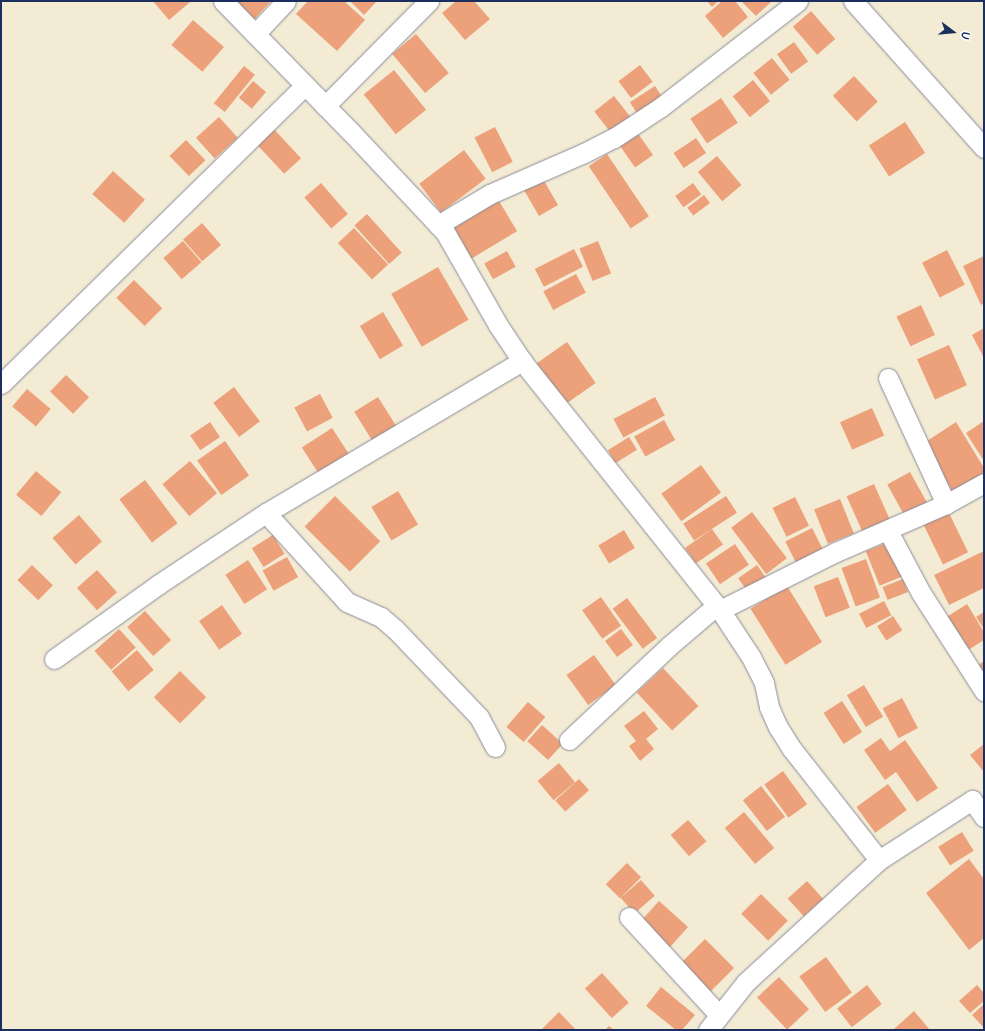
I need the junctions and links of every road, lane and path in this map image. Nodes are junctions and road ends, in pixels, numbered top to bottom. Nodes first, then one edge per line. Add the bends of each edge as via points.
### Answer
1 (223, 1) edge
2 (286, 1) edge
3 (429, 1) edge
4 (798, 1) edge
5 (853, 1) edge
6 (255, 34) junction
7 (305, 85) junction
8 (326, 106) junction
9 (984, 148) edge
10 (438, 225) junction
11 (522, 361) junction
12 (888, 378) dead end
13 (1, 384) edge
14 (984, 483) edge
15 (946, 504) junction
16 (266, 513) junction
17 (888, 531) junction
18 (718, 608) junction
19 (54, 659) dead end
20 (984, 691) edge
21 (569, 740) dead end
22 (495, 747) dead end
23 (978, 795) edge
24 (984, 817) edge
25 (879, 860) junction
26 (629, 917) dead end
27 (719, 1015) junction
28 (708, 1030) edge

1 - 6 street
2 - 6 street
3 - 8 street
4 - 10 street via 662,107 614,138 490,194
5 - 9 street
6 - 7 street
7 - 8 street
7 - 13 street
8 - 10 street
10 - 11 street via 445,232
11 - 16 street
11 - 18 street
12 - 15 street
14 - 15 street
15 - 17 street
16 - 19 street via 159,584
16 - 22 street via 347,602 376,614 395,629 479,717
17 - 18 street via 836,552
17 - 20 street via 921,593
18 - 21 street via 668,646
18 - 25 street via 751,657 764,683 769,707 792,748
23 - 24 street
23 - 25 street
25 - 27 street via 746,982
26 - 27 street
27 - 28 street

